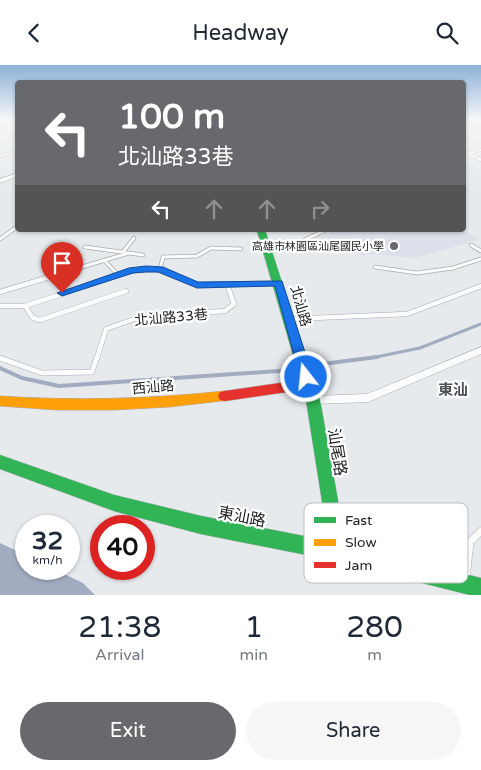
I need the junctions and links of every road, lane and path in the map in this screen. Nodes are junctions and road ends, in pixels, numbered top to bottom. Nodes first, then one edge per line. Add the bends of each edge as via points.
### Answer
1 (481, 150) edge
2 (15, 152) edge
3 (0, 156) edge
4 (481, 160) edge
5 (15, 175) edge
6 (0, 181) edge
7 (15, 228) edge
8 (262, 232) edge
9 (322, 232) edge
10 (134, 238) dead end
11 (0, 239) edge
12 (267, 245) junction
13 (471, 245) dead end
14 (85, 247) dead end
15 (241, 249) dead end
16 (481, 251) edge
17 (123, 252) junction
18 (129, 253) junction
19 (143, 255) dead end
20 (481, 259) edge
21 (105, 261) junction
22 (375, 267) dead end
23 (160, 269) junction
24 (118, 275) junction
25 (279, 283) junction
26 (227, 285) junction
27 (481, 286) edge
28 (126, 291) dead end
29 (0, 292) edge
30 (25, 305) junction
31 (0, 306) edge
32 (289, 319) junction
33 (481, 350) edge
34 (0, 358) edge
35 (302, 361) joint
36 (307, 381) junction
37 (0, 401) edge
38 (313, 401) junction
39 (0, 462) edge
40 (330, 503) edge
41 (481, 531) edge
42 (304, 545) edge
43 (468, 559) edge
44 (457, 583) edge
45 (465, 585) joint
46 (481, 588) edge

1 - 4 lane via 468,153
2 - 3 lane
5 - 6 street
7 - 11 lane
8 - 12 street, 北汕路
9 - 12 lane via 300,242
10 - 17 lane
12 - 25 street, 北汕路
13 - 16 lane
14 - 17 lane
15 - 23 lane via 211,248 197,255 163,257
17 - 18 lane
18 - 19 lane
18 - 21 lane
20 - 22 lane via 453,268 417,273
21 - 24 lane
21 - 29 lane
23 - 24 lane, 北汕路33巷 via 138,269
23 - 26 lane, 北汕路33巷 via 197,285
24 - 30 lane, 北汕路33巷
25 - 26 lane, 北汕路33巷
25 - 32 street, 北汕路
26 - 34 lane, 北汕路33巷 via 234,304 225,311 140,317 106,329 92,372 42,373
27 - 32 lane via 407,314
28 - 30 lane via 40,320 33,319
30 - 31 lane, 北汕路33巷
32 - 35 street, 北汕路
33 - 38 street via 368,398
35 - 36 street, 汕尾路
36 - 37 street, 西汕路 via 225,396 108,406
36 - 38 street, 汕尾路
38 - 40 street, 汕尾路
39 - 42 street, 東汕路 via 114,503 201,525
41 - 43 lane via 470,542
44 - 45 street, 東汕路
45 - 46 street, 東汕路

